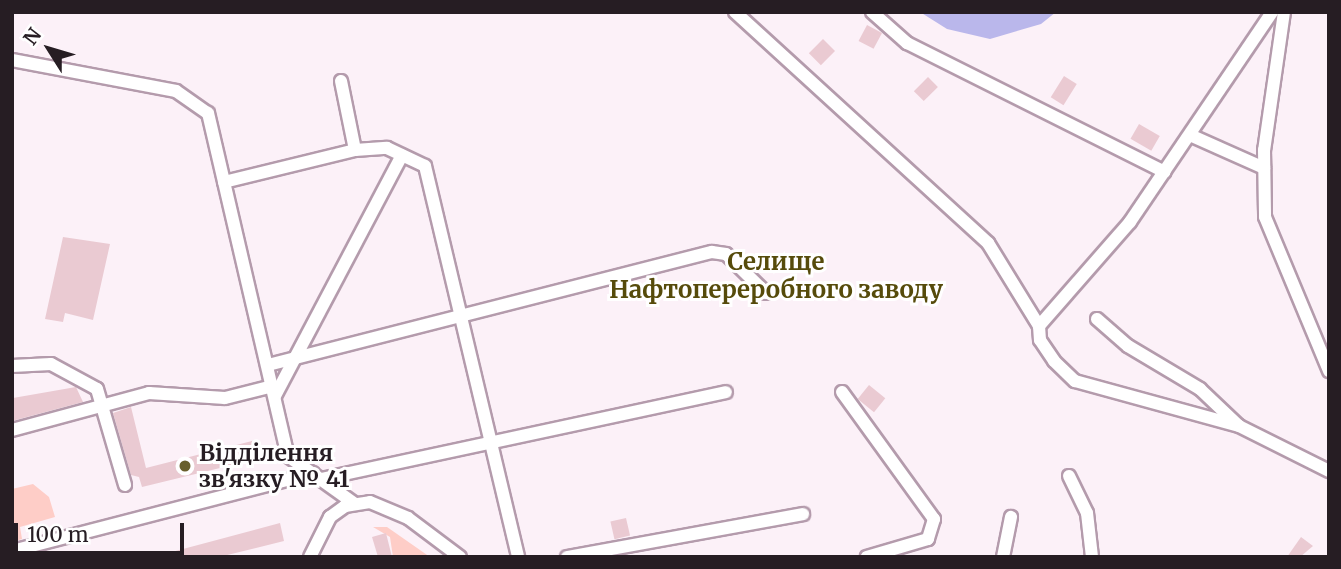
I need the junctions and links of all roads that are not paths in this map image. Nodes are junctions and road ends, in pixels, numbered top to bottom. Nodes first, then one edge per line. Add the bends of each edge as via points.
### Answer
1 (736, 12) edge
2 (872, 12) edge
3 (1272, 12) edge
4 (1284, 12) edge
5 (12, 60) edge
6 (341, 81) dead end
7 (1192, 136) junction
8 (355, 150) junction
9 (402, 155) junction
10 (1264, 168) junction
11 (1166, 172) junction
12 (223, 182) junction
13 (766, 293) dead end
14 (460, 315) junction
15 (1097, 319) dead end
16 (1040, 326) junction
17 (302, 353) junction
18 (268, 365) junction
19 (12, 366) edge
20 (1329, 371) edge
21 (274, 391) junction
22 (842, 391) dead end
23 (726, 392) dead end
24 (105, 402) junction
25 (1239, 426) junction
26 (12, 430) edge
27 (490, 441) junction
28 (1329, 471) edge
29 (317, 476) junction
30 (1069, 476) dead end
31 (125, 485) dead end
32 (354, 503) junction
33 (803, 514) dead end
34 (1011, 517) dead end
35 (42, 543) junction
36 (12, 551) edge
37 (46, 557) edge
38 (310, 557) edge
39 (460, 557) edge
40 (518, 557) edge
41 (567, 557) edge
42 (867, 557) edge
43 (1003, 557) edge
44 (1092, 557) edge

1 - 16 street via 988,243
2 - 11 street via 907,43
3 - 7 street
4 - 10 street
5 - 12 street via 176,91 208,113
6 - 8 street
7 - 10 street
7 - 11 street
8 - 9 street via 387,148
8 - 12 street
9 - 14 street via 425,166
9 - 17 street
10 - 20 street via 1272,243
11 - 16 street via 1092,272
12 - 18 street
13 - 14 street via 726,254 712,252
14 - 17 street
14 - 27 street
15 - 25 street via 1128,346 1200,389
16 - 25 street via 1040,340 1075,381
17 - 18 street
17 - 21 street
18 - 21 street
19 - 24 street via 51,364 97,389
21 - 24 street via 225,398 149,393
21 - 29 street via 288,457
22 - 42 street via 934,519 928,539
23 - 27 street
24 - 26 street
24 - 31 street
25 - 28 street
27 - 29 street
27 - 40 street
29 - 32 street
29 - 35 street
30 - 44 street via 1087,513
32 - 38 street via 318,530
32 - 39 street via 386,506
33 - 41 street
34 - 43 street
35 - 36 street
35 - 37 street

